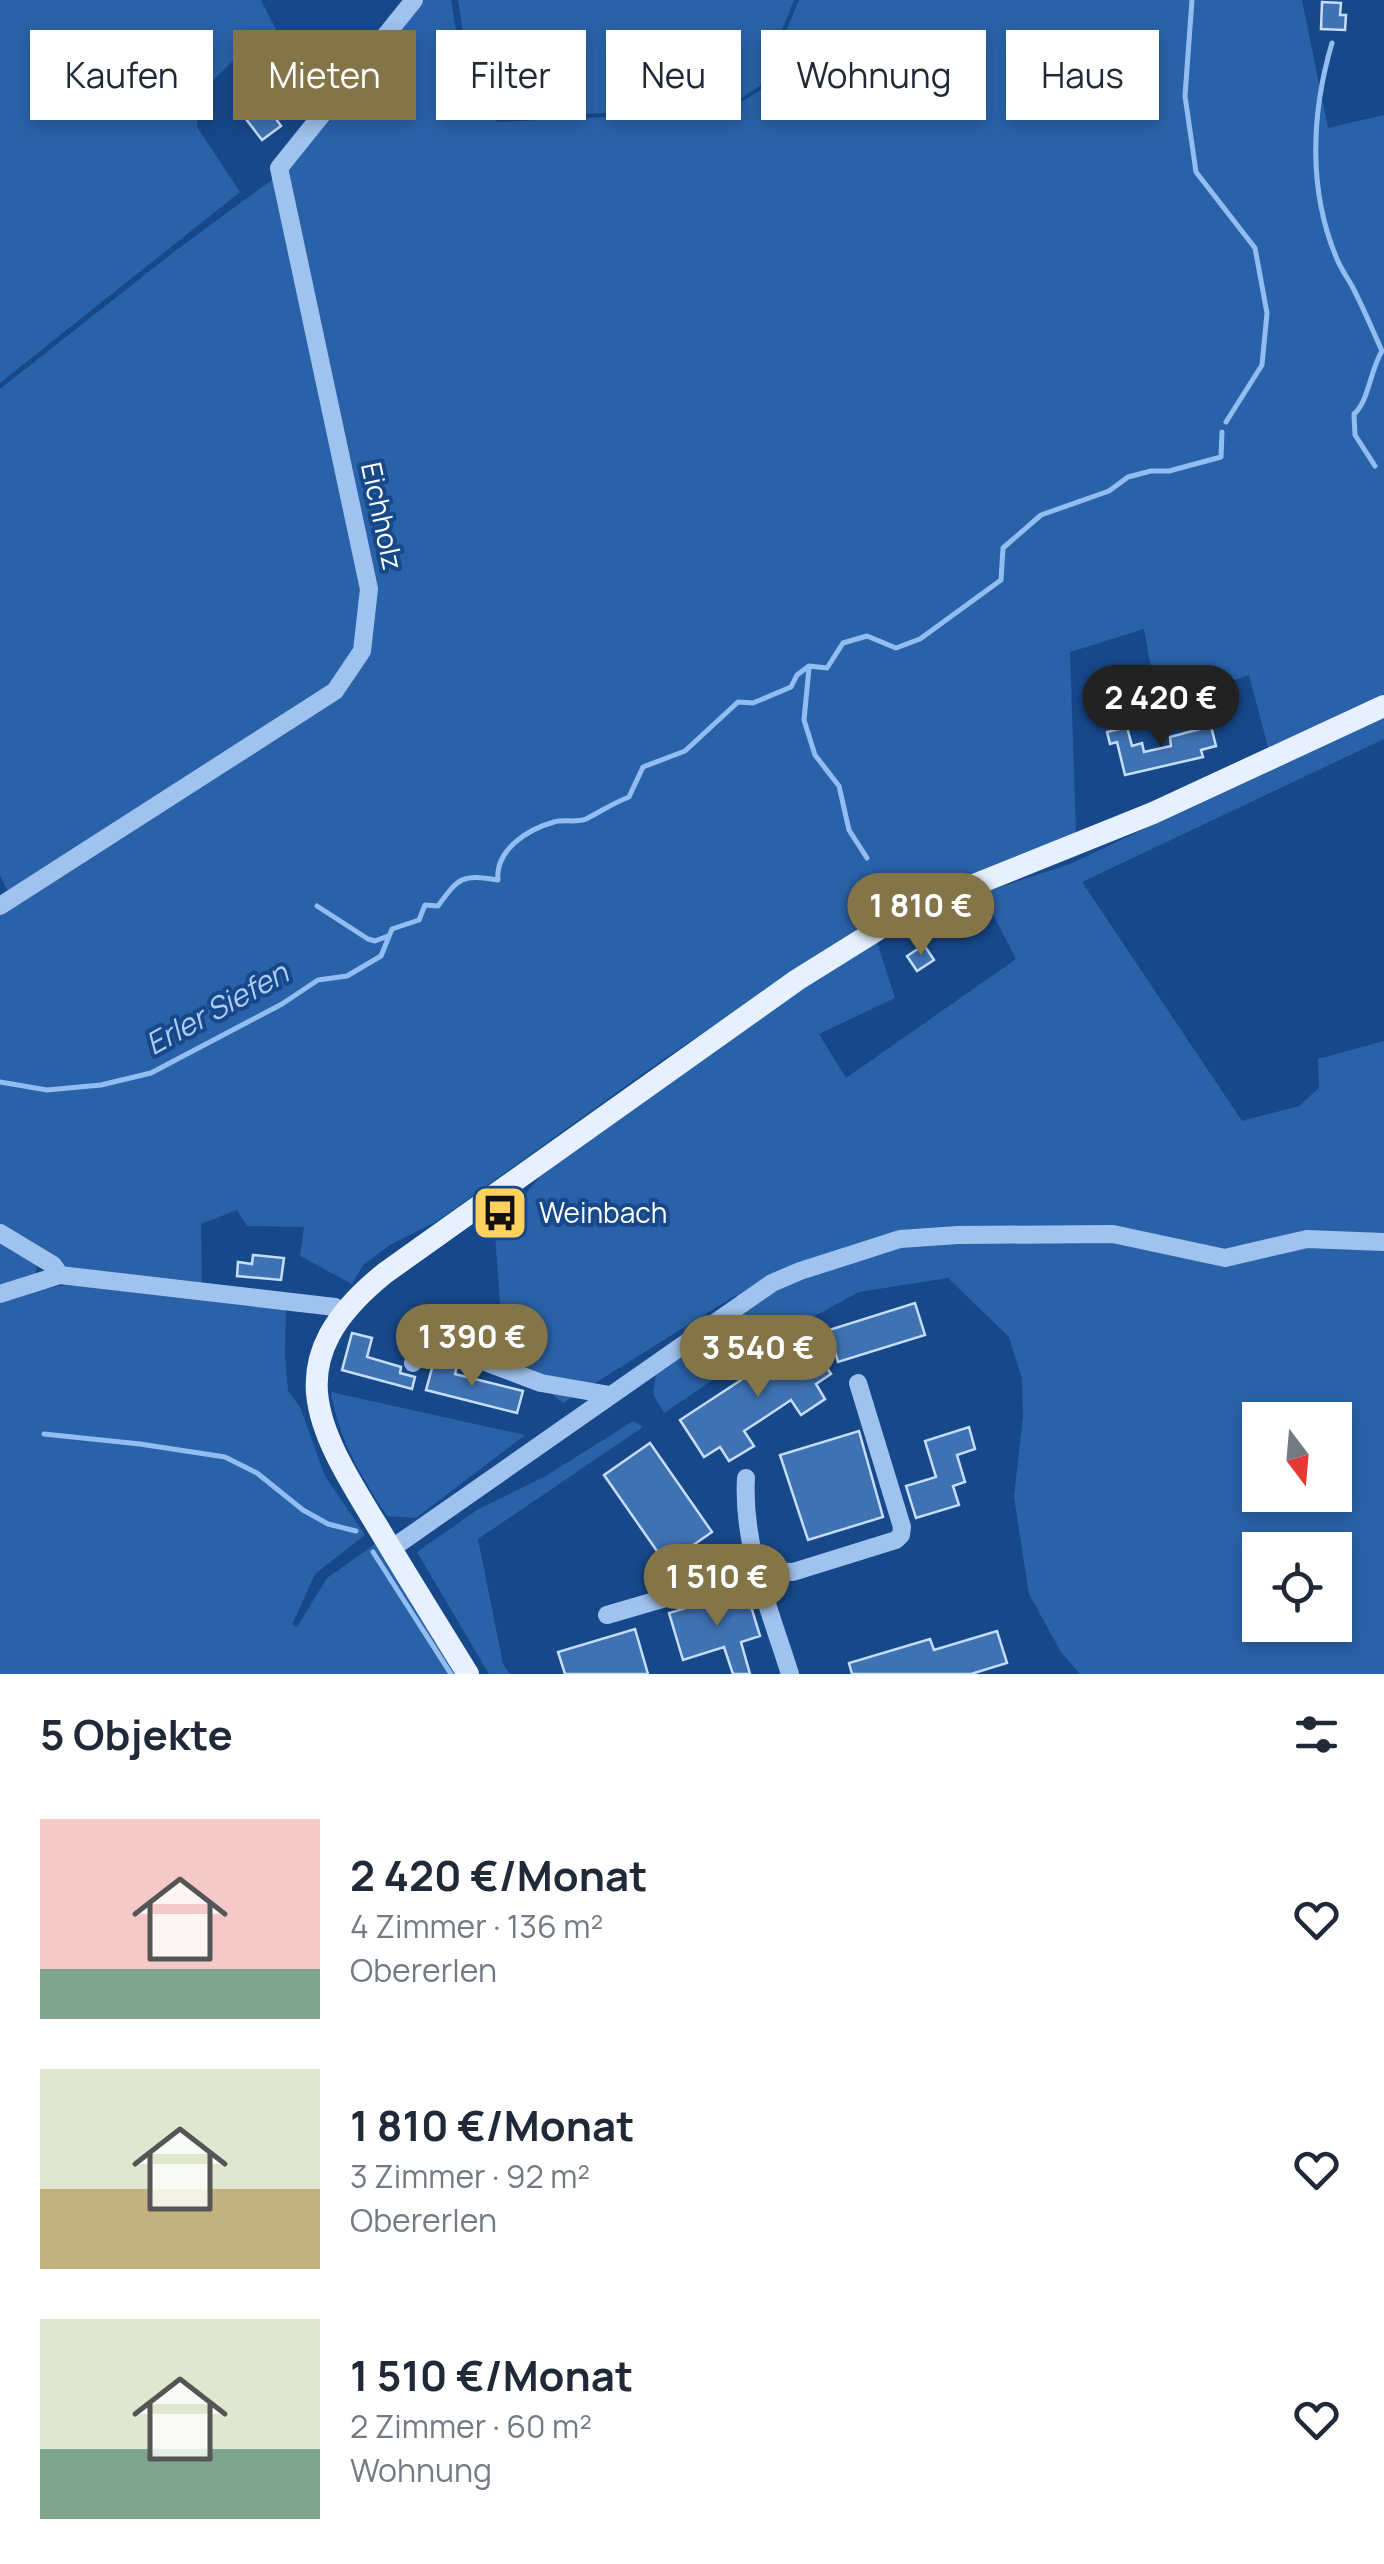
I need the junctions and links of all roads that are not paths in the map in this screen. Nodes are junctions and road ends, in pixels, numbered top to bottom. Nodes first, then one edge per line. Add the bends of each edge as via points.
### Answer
1 (414, 0) edge
2 (1384, 706) edge
3 (0, 906) edge
4 (0, 1232) edge
5 (1384, 1242) edge
6 (60, 1276) junction
7 (0, 1294) edge
8 (343, 1313) junction
9 (413, 1363) dead end
10 (858, 1383) dead end
11 (610, 1396) junction
12 (746, 1478) dead end
13 (385, 1539) junction
14 (758, 1571) junction
15 (607, 1615) dead end
16 (468, 1674) edge
17 (790, 1674) edge

1 - 3 street, Eichholz via 278,168 370,588 362,651 335,691
2 - 8 main road via 1153,814 882,928 797,980 500,1190 385,1273
4 - 6 street
5 - 11 street via 1308,1239 1226,1258 1113,1234 900,1239 772,1284
6 - 7 street
6 - 8 street
8 - 13 main road via 322,1350 319,1410 335,1456
9 - 11 street via 419,1345
10 - 14 street via 902,1535 794,1572
11 - 13 street
12 - 14 street via 744,1508
13 - 16 main road
14 - 15 street
14 - 17 street

